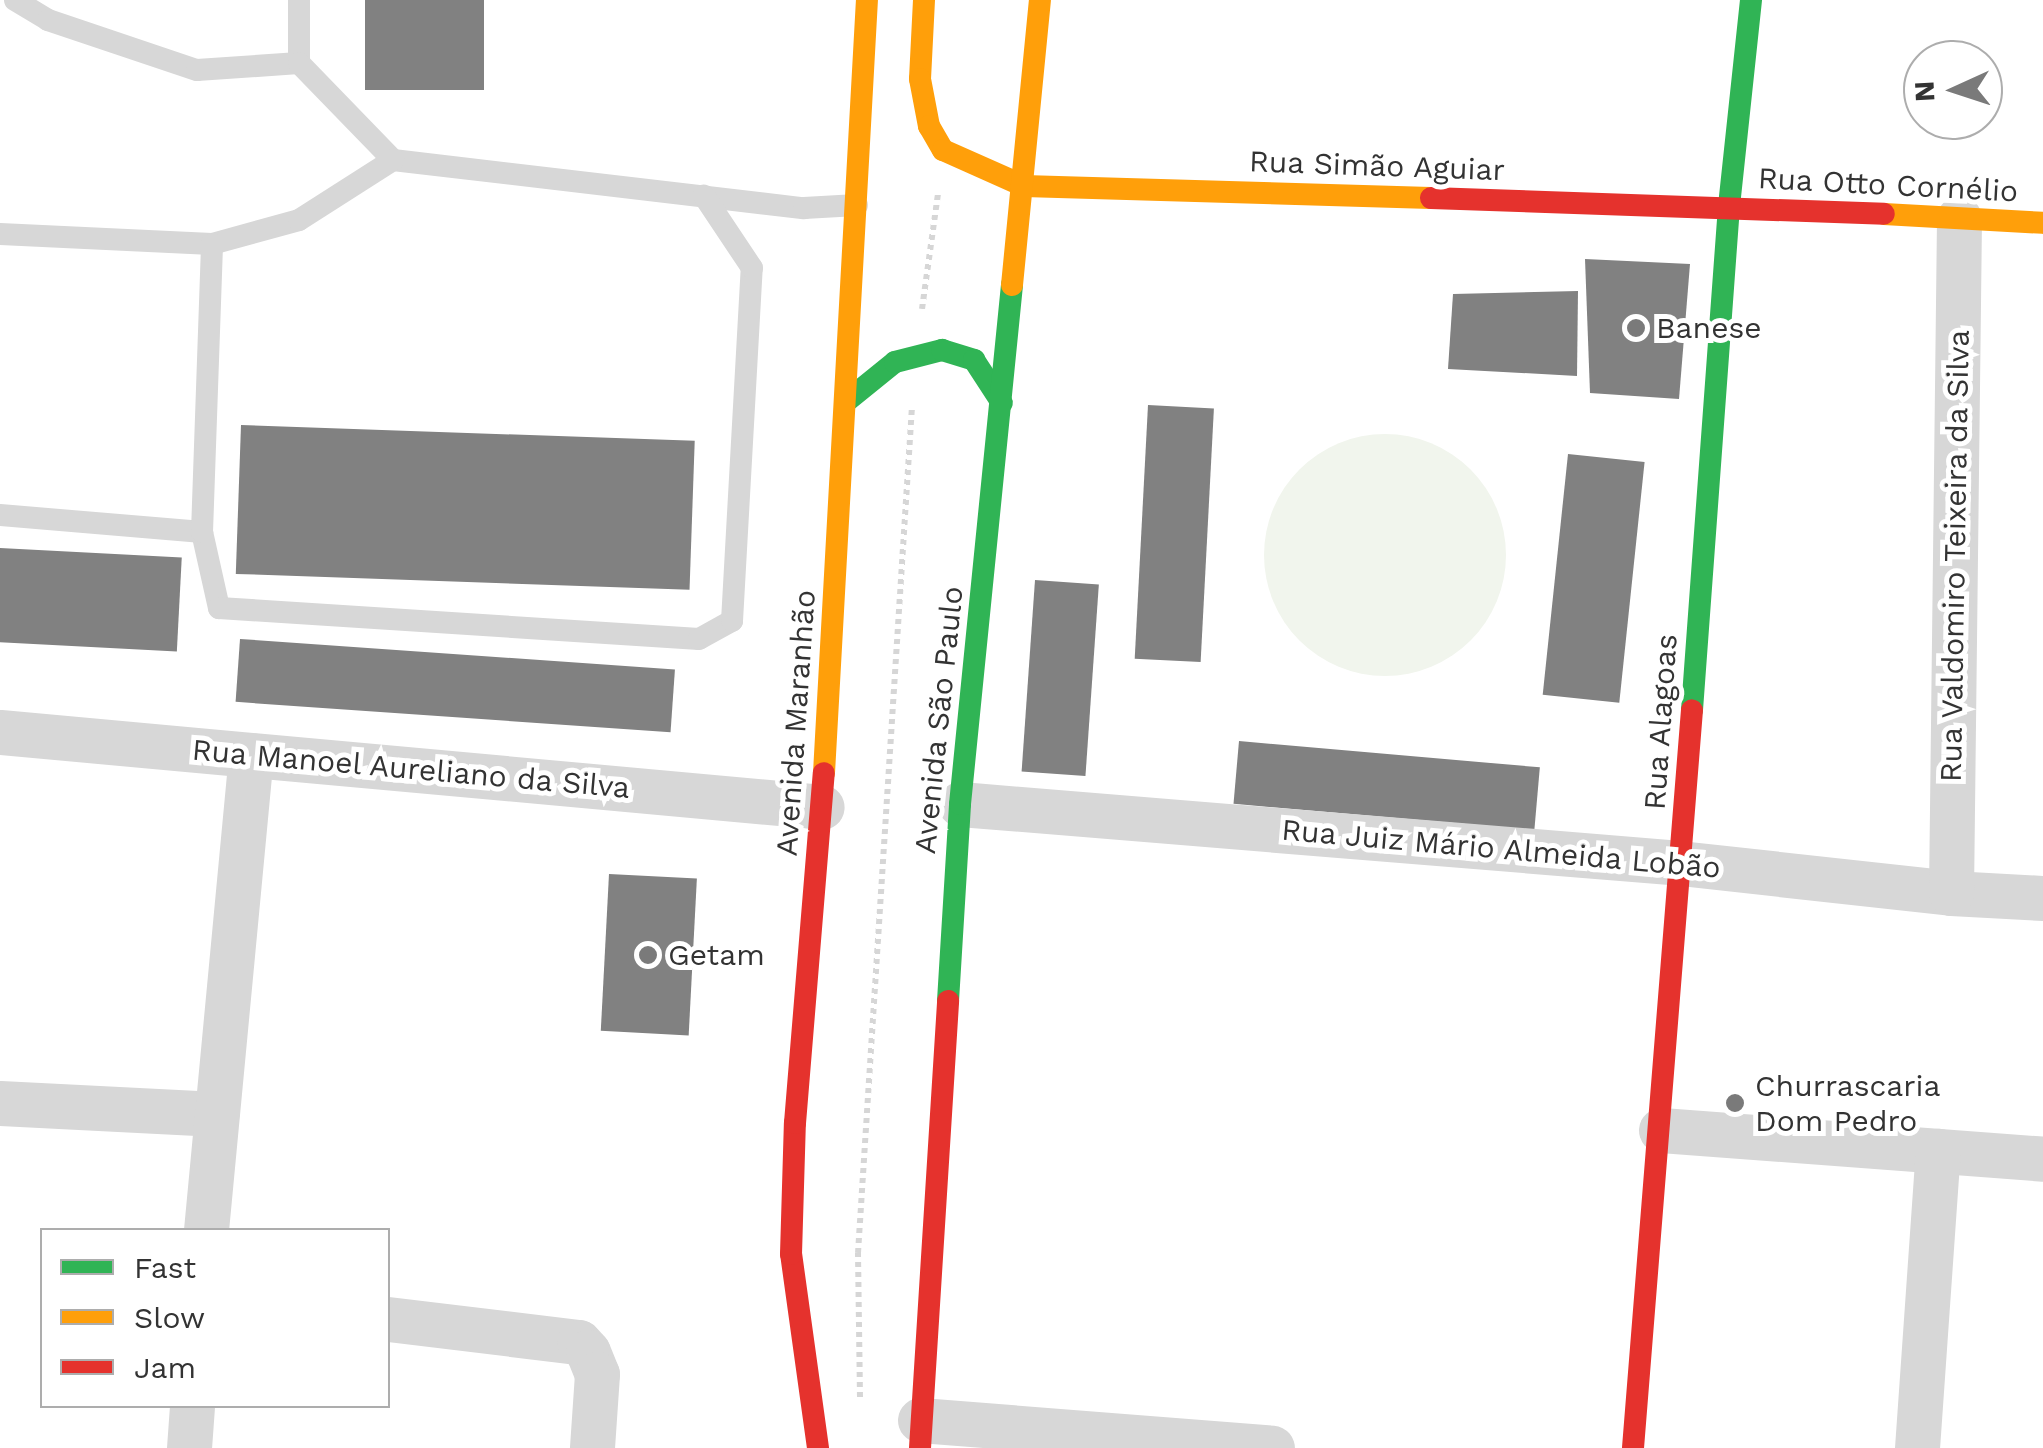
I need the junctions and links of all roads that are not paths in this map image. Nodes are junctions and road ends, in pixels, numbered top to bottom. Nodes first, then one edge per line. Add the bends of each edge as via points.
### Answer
1 (15, 0) edge
2 (298, 0) edge
3 (867, 0) edge
4 (924, 0) edge
5 (1040, 0) edge
6 (1751, 0) edge
7 (298, 63) junction
8 (393, 160) junction
9 (1024, 186) junction
10 (704, 196) junction
11 (857, 204) junction
12 (1729, 206) junction
13 (1960, 218) junction
14 (2043, 223) edge
15 (0, 234) edge
16 (212, 244) junction
17 (848, 400) junction
18 (1002, 403) junction
19 (0, 516) edge
20 (202, 532) junction
21 (1, 741) edge
22 (251, 755) junction
23 (960, 804) junction
24 (822, 807) junction
25 (1680, 863) junction
26 (1951, 893) junction
27 (2043, 898) edge
28 (0, 1102) edge
29 (218, 1114) junction
30 (1661, 1130) junction
31 (1938, 1151) junction
32 (2043, 1159) edge
33 (206, 1228) edge
34 (390, 1320) edge
35 (192, 1408) edge
36 (920, 1434) edge
37 (190, 1448) edge
38 (592, 1448) edge
39 (818, 1448) edge
40 (1272, 1448) edge
41 (1633, 1448) edge
42 (1917, 1448) edge

1 - 7 lane via 48,20 197,70
2 - 7 lane
3 - 11 main road, Avenida Maranhão
4 - 9 main road via 921,95 929,126 944,150
5 - 9 main road, Avenida São Paulo
6 - 12 main road, Rua Alagoas
7 - 8 lane
8 - 10 lane
8 - 16 lane via 299,220
9 - 12 main road, Rua Simão Aguiar
9 - 18 main road, Avenida São Paulo
10 - 11 lane via 804,208
10 - 20 lane via 752,268 732,621 698,639 220,608
11 - 17 main road, Avenida Maranhão
12 - 13 main road, Rua Otto Cornélio
12 - 25 main road, Rua Alagoas
13 - 14 main road, Rua Otto Cornélio
13 - 26 street, Rua Valdomiro Teixeira da Silva
15 - 16 lane
16 - 20 lane
17 - 18 main road via 895,362 960,352 984,371
17 - 24 main road, Avenida Maranhão
18 - 23 main road, Avenida São Paulo
19 - 20 lane
21 - 22 street, Rua Manoel Aureliano da Silva
22 - 24 street, Rua Manoel Aureliano da Silva
22 - 29 street
23 - 25 street, Rua Juiz Mário Almeida Lobão
23 - 36 main road, Avenida São Paulo
24 - 39 main road, Avenida Maranhão via 803,1000 791,1254
25 - 26 street, Rua Juiz Mário Almeida Lobão
25 - 30 main road, Rua Alagoas
26 - 27 street, Rua Juiz Mário Almeida Lobão
28 - 29 street
29 - 33 street
30 - 31 street
30 - 41 main road, Rua Alagoas
31 - 32 street
31 - 42 street
34 - 38 street via 579,1342 597,1374
35 - 37 street
36 - 40 street

